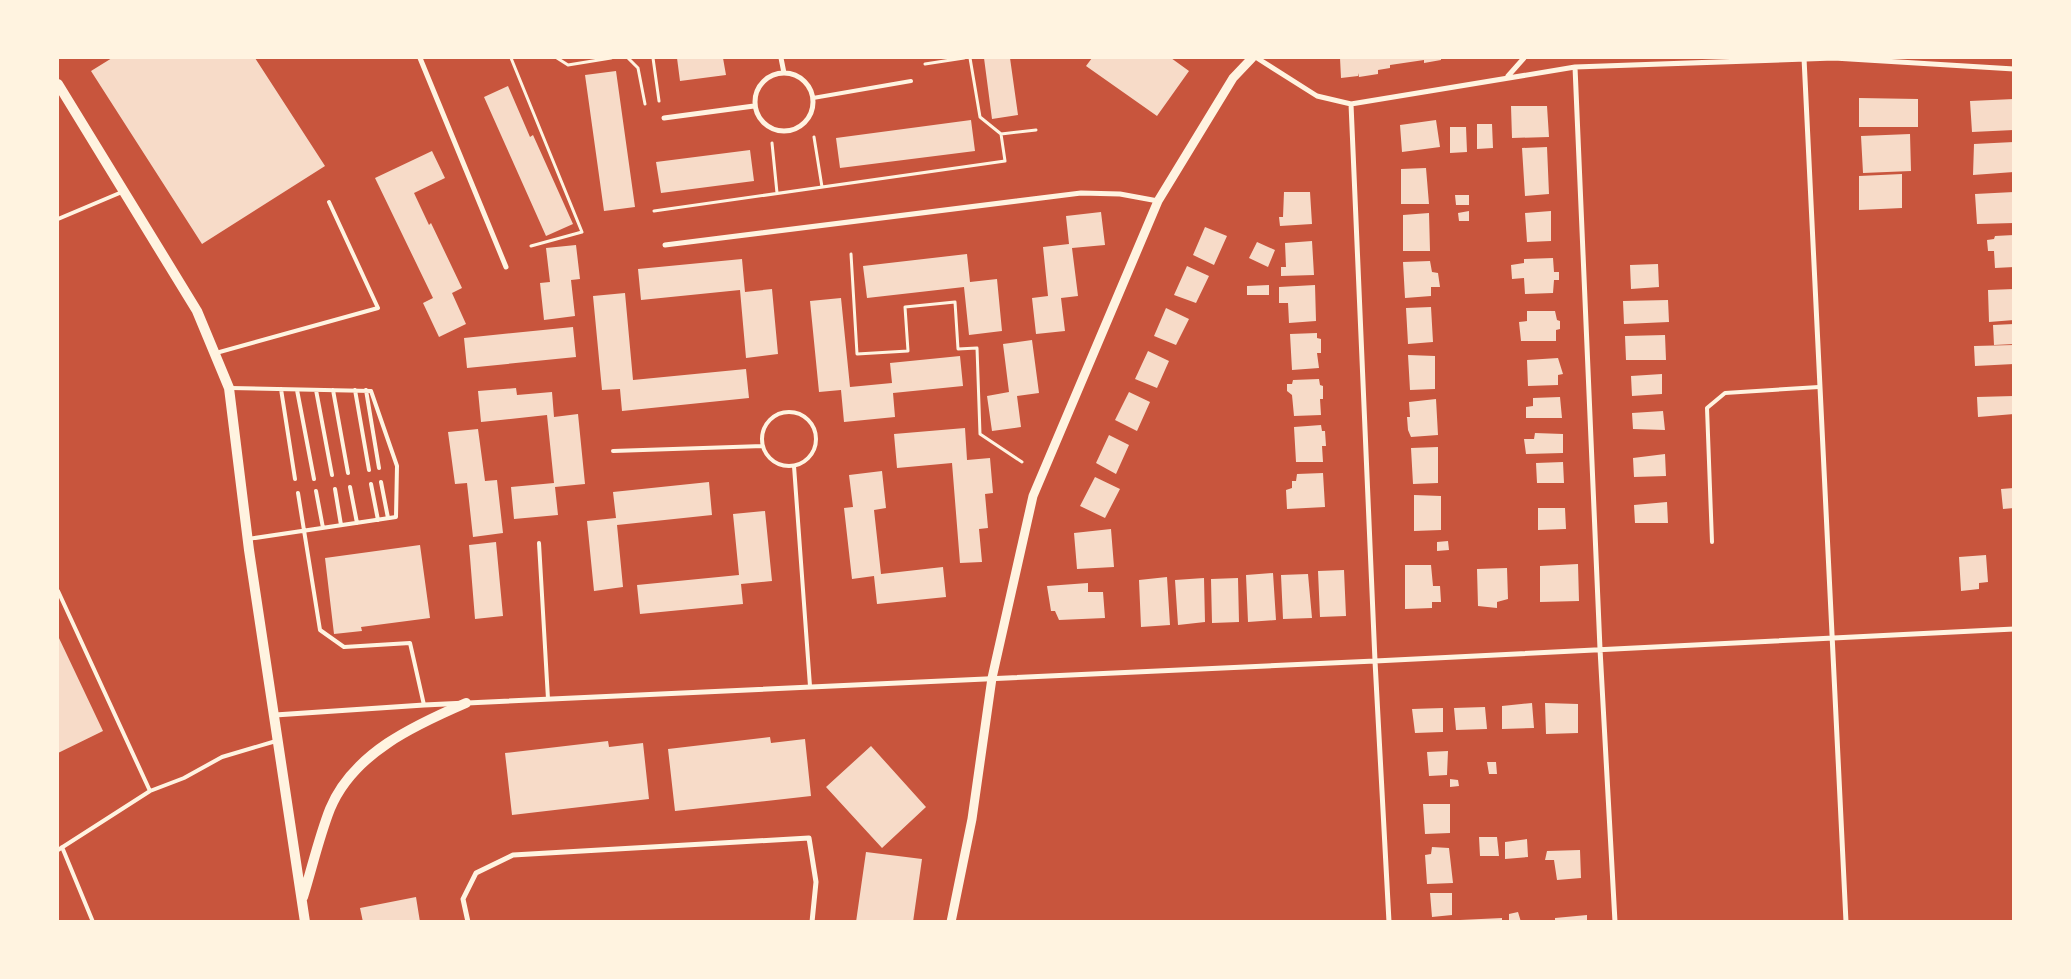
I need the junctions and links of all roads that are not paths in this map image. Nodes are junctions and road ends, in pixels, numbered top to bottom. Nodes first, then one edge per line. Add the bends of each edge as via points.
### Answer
1 (420, 58) edge
2 (781, 58) edge
3 (1252, 58) edge
4 (1257, 58) edge
5 (1524, 58) edge
6 (1804, 58) edge
7 (1834, 58) edge
8 (1575, 67) junction
9 (2014, 69) edge
10 (784, 73) junction
11 (1508, 77) junction
12 (911, 82) dead end
13 (58, 84) edge
14 (813, 98) junction
15 (1351, 104) junction
16 (754, 106) junction
17 (664, 118) dead end
18 (124, 192) junction
19 (1158, 201) junction
20 (329, 202) dead end
21 (58, 219) edge
22 (665, 245) dead end
23 (506, 267) dead end
24 (214, 354) junction
25 (1819, 387) junction
26 (229, 388) junction
27 (281, 389) junction
28 (297, 390) junction
29 (316, 390) junction
30 (333, 390) junction
31 (355, 390) junction
32 (366, 390) junction
33 (763, 446) junction
34 (613, 451) dead end
35 (794, 466) junction
36 (379, 468) dead end
37 (369, 470) dead end
38 (348, 473) dead end
39 (332, 475) dead end
40 (314, 478) dead end
41 (295, 480) dead end
42 (381, 482) dead end
43 (371, 484) dead end
44 (350, 487) dead end
45 (334, 489) dead end
46 (316, 491) dead end
47 (298, 493) dead end
48 (388, 518) junction
49 (378, 520) junction
50 (357, 523) junction
51 (341, 525) junction
52 (323, 528) junction
53 (303, 530) junction
54 (248, 539) junction
55 (1712, 542) dead end
56 (539, 543) dead end
57 (58, 591) edge
58 (2014, 629) edge
59 (1831, 638) junction
60 (1600, 649) junction
61 (1375, 661) junction
62 (992, 678) junction
63 (810, 686) junction
64 (548, 699) junction
65 (466, 703) junction
66 (424, 705) junction
67 (275, 715) junction
68 (279, 741) junction
69 (150, 791) junction
70 (60, 849) edge
71 (302, 901) junction
72 (93, 922) edge
73 (305, 922) edge
74 (468, 922) edge
75 (812, 922) edge
76 (951, 922) edge
77 (1388, 922) edge
78 (1615, 922) edge
79 (1846, 922) edge

1 - 23 street
2 - 10 street
3 - 19 street via 1234,78
4 - 15 street via 1317,96
5 - 11 street
6 - 7 street
6 - 8 street
6 - 25 street
7 - 9 street
8 - 11 street
8 - 60 street
10 - 14 street via 800,78 809,87
10 - 16 street via 761,83 755,94
11 - 15 street
12 - 14 lane
13 - 18 main road
14 - 16 street via 808,119 790,131 770,128 760,120
15 - 61 street
16 - 17 street
18 - 21 lane
18 - 24 main road via 196,311
19 - 22 street via 1120,194 1081,193
19 - 62 street via 1033,496
20 - 24 lane via 378,308
24 - 26 main road
25 - 55 lane via 1725,393 1707,408
25 - 59 street
26 - 27 lane
26 - 54 main road
27 - 28 lane
27 - 41 lane
28 - 29 lane
28 - 40 lane
29 - 30 lane
29 - 39 lane
30 - 31 lane
30 - 38 lane
31 - 32 lane
31 - 37 lane
32 - 36 lane
32 - 48 lane via 371,390 397,466 396,517
33 - 34 lane
33 - 35 lane via 776,463
33 - 35 lane via 764,429 770,420 791,412 802,416 816,433 816,444 806,461
35 - 63 lane
42 - 48 lane
43 - 49 lane
44 - 50 lane
45 - 51 lane
46 - 52 lane
47 - 53 lane
48 - 49 lane
49 - 50 lane
50 - 51 lane
51 - 52 lane
52 - 53 lane
53 - 54 lane
53 - 66 lane via 320,630 344,647 410,643
54 - 67 main road
56 - 64 lane
57 - 69 lane
58 - 59 street
59 - 60 street
59 - 79 street
60 - 61 street
60 - 78 street
61 - 62 street
61 - 77 street
62 - 63 street
62 - 76 street via 972,818
63 - 64 street
64 - 65 street
65 - 66 street
65 - 71 main road via 388,742 349,778 330,808
66 - 67 street
67 - 68 main road
68 - 69 lane via 222,757 184,778
68 - 71 main road
69 - 70 lane
70 - 72 lane
71 - 73 main road
74 - 75 street via 463,899 476,872 513,855 809,838 816,882

